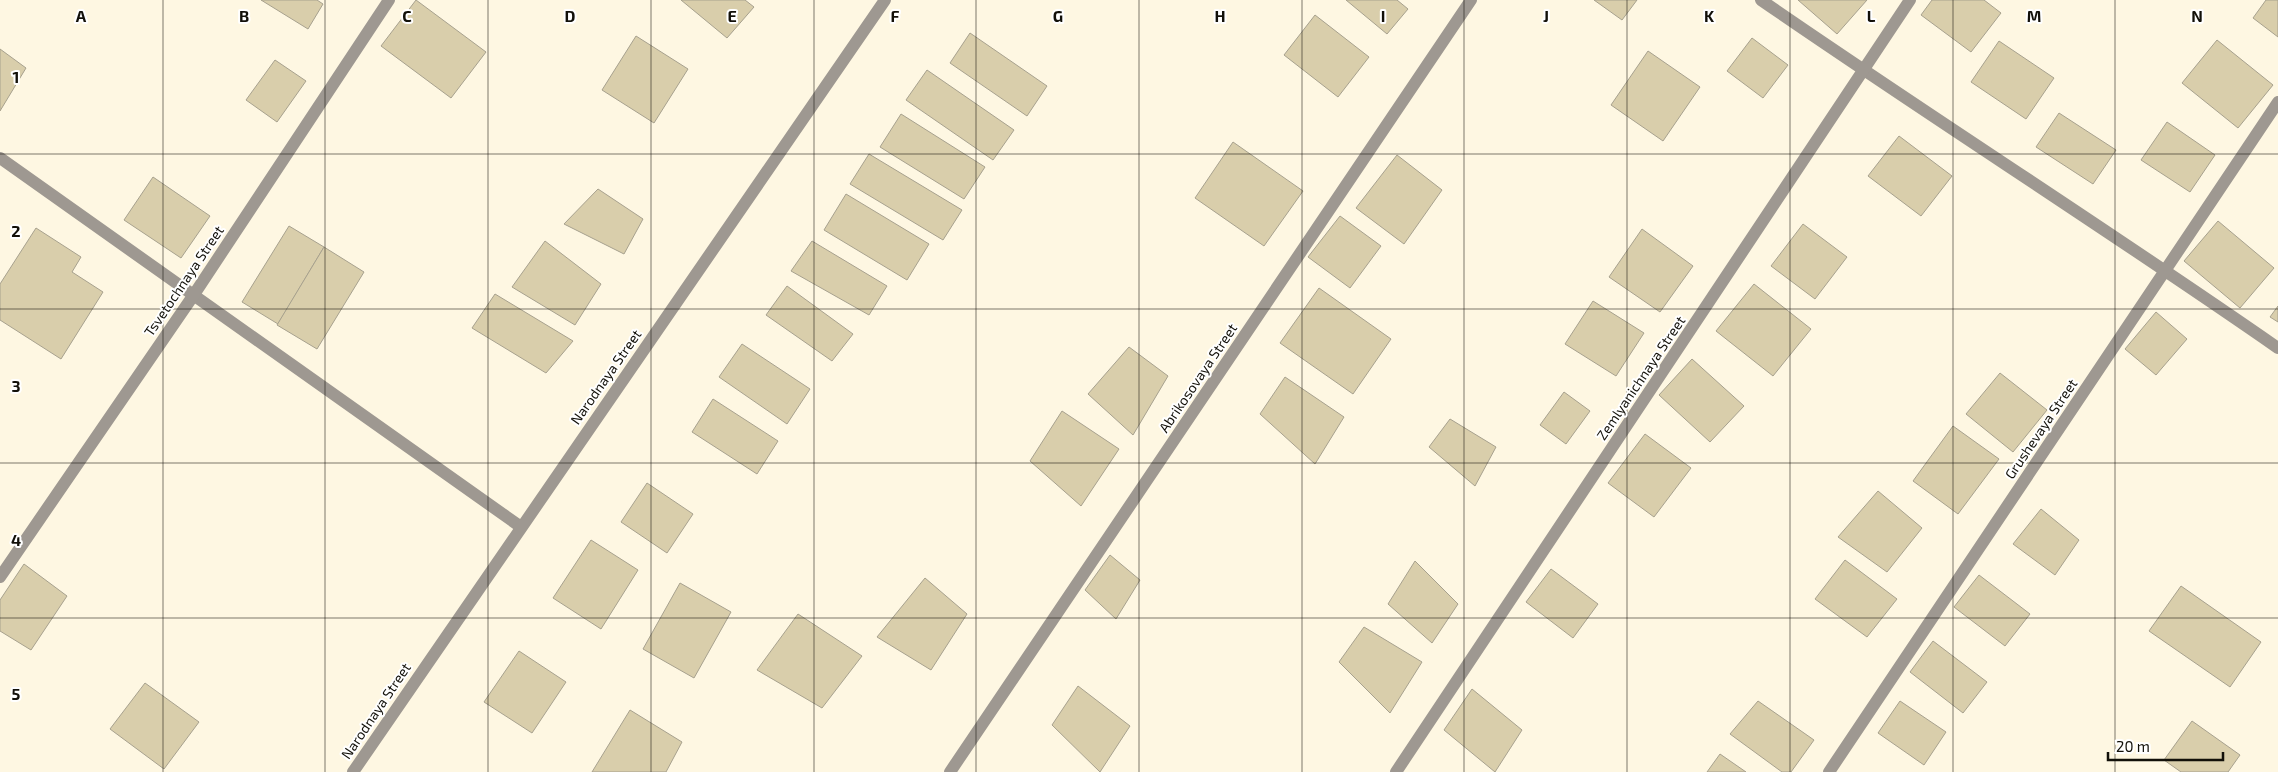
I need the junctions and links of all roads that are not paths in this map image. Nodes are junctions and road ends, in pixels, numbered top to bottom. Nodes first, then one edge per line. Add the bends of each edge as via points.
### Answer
1 (389, 0) edge
2 (885, 0) edge
3 (1471, 0) edge
4 (1761, 0) edge
5 (1910, 0) edge
6 (1864, 71) junction
7 (2278, 102) edge
8 (0, 158) edge
9 (2166, 270) junction
10 (193, 296) junction
11 (2278, 348) edge
12 (521, 527) junction
13 (0, 577) edge
14 (352, 772) edge
15 (950, 772) edge
16 (1396, 772) edge
17 (1828, 772) edge

1 - 10 street, Tsvetochnaya Street
2 - 12 street, Narodnaya Street
3 - 15 street, Abrikosovaya Street
4 - 6 street
5 - 6 street, Zemlyanichnaya Street
6 - 9 street
6 - 16 street, Zemlyanichnaya Street
7 - 9 street, Grushevaya Street
8 - 10 street
9 - 11 street
9 - 17 street, Grushevaya Street
10 - 12 street
10 - 13 street, Tsvetochnaya Street
12 - 14 street, Narodnaya Street

